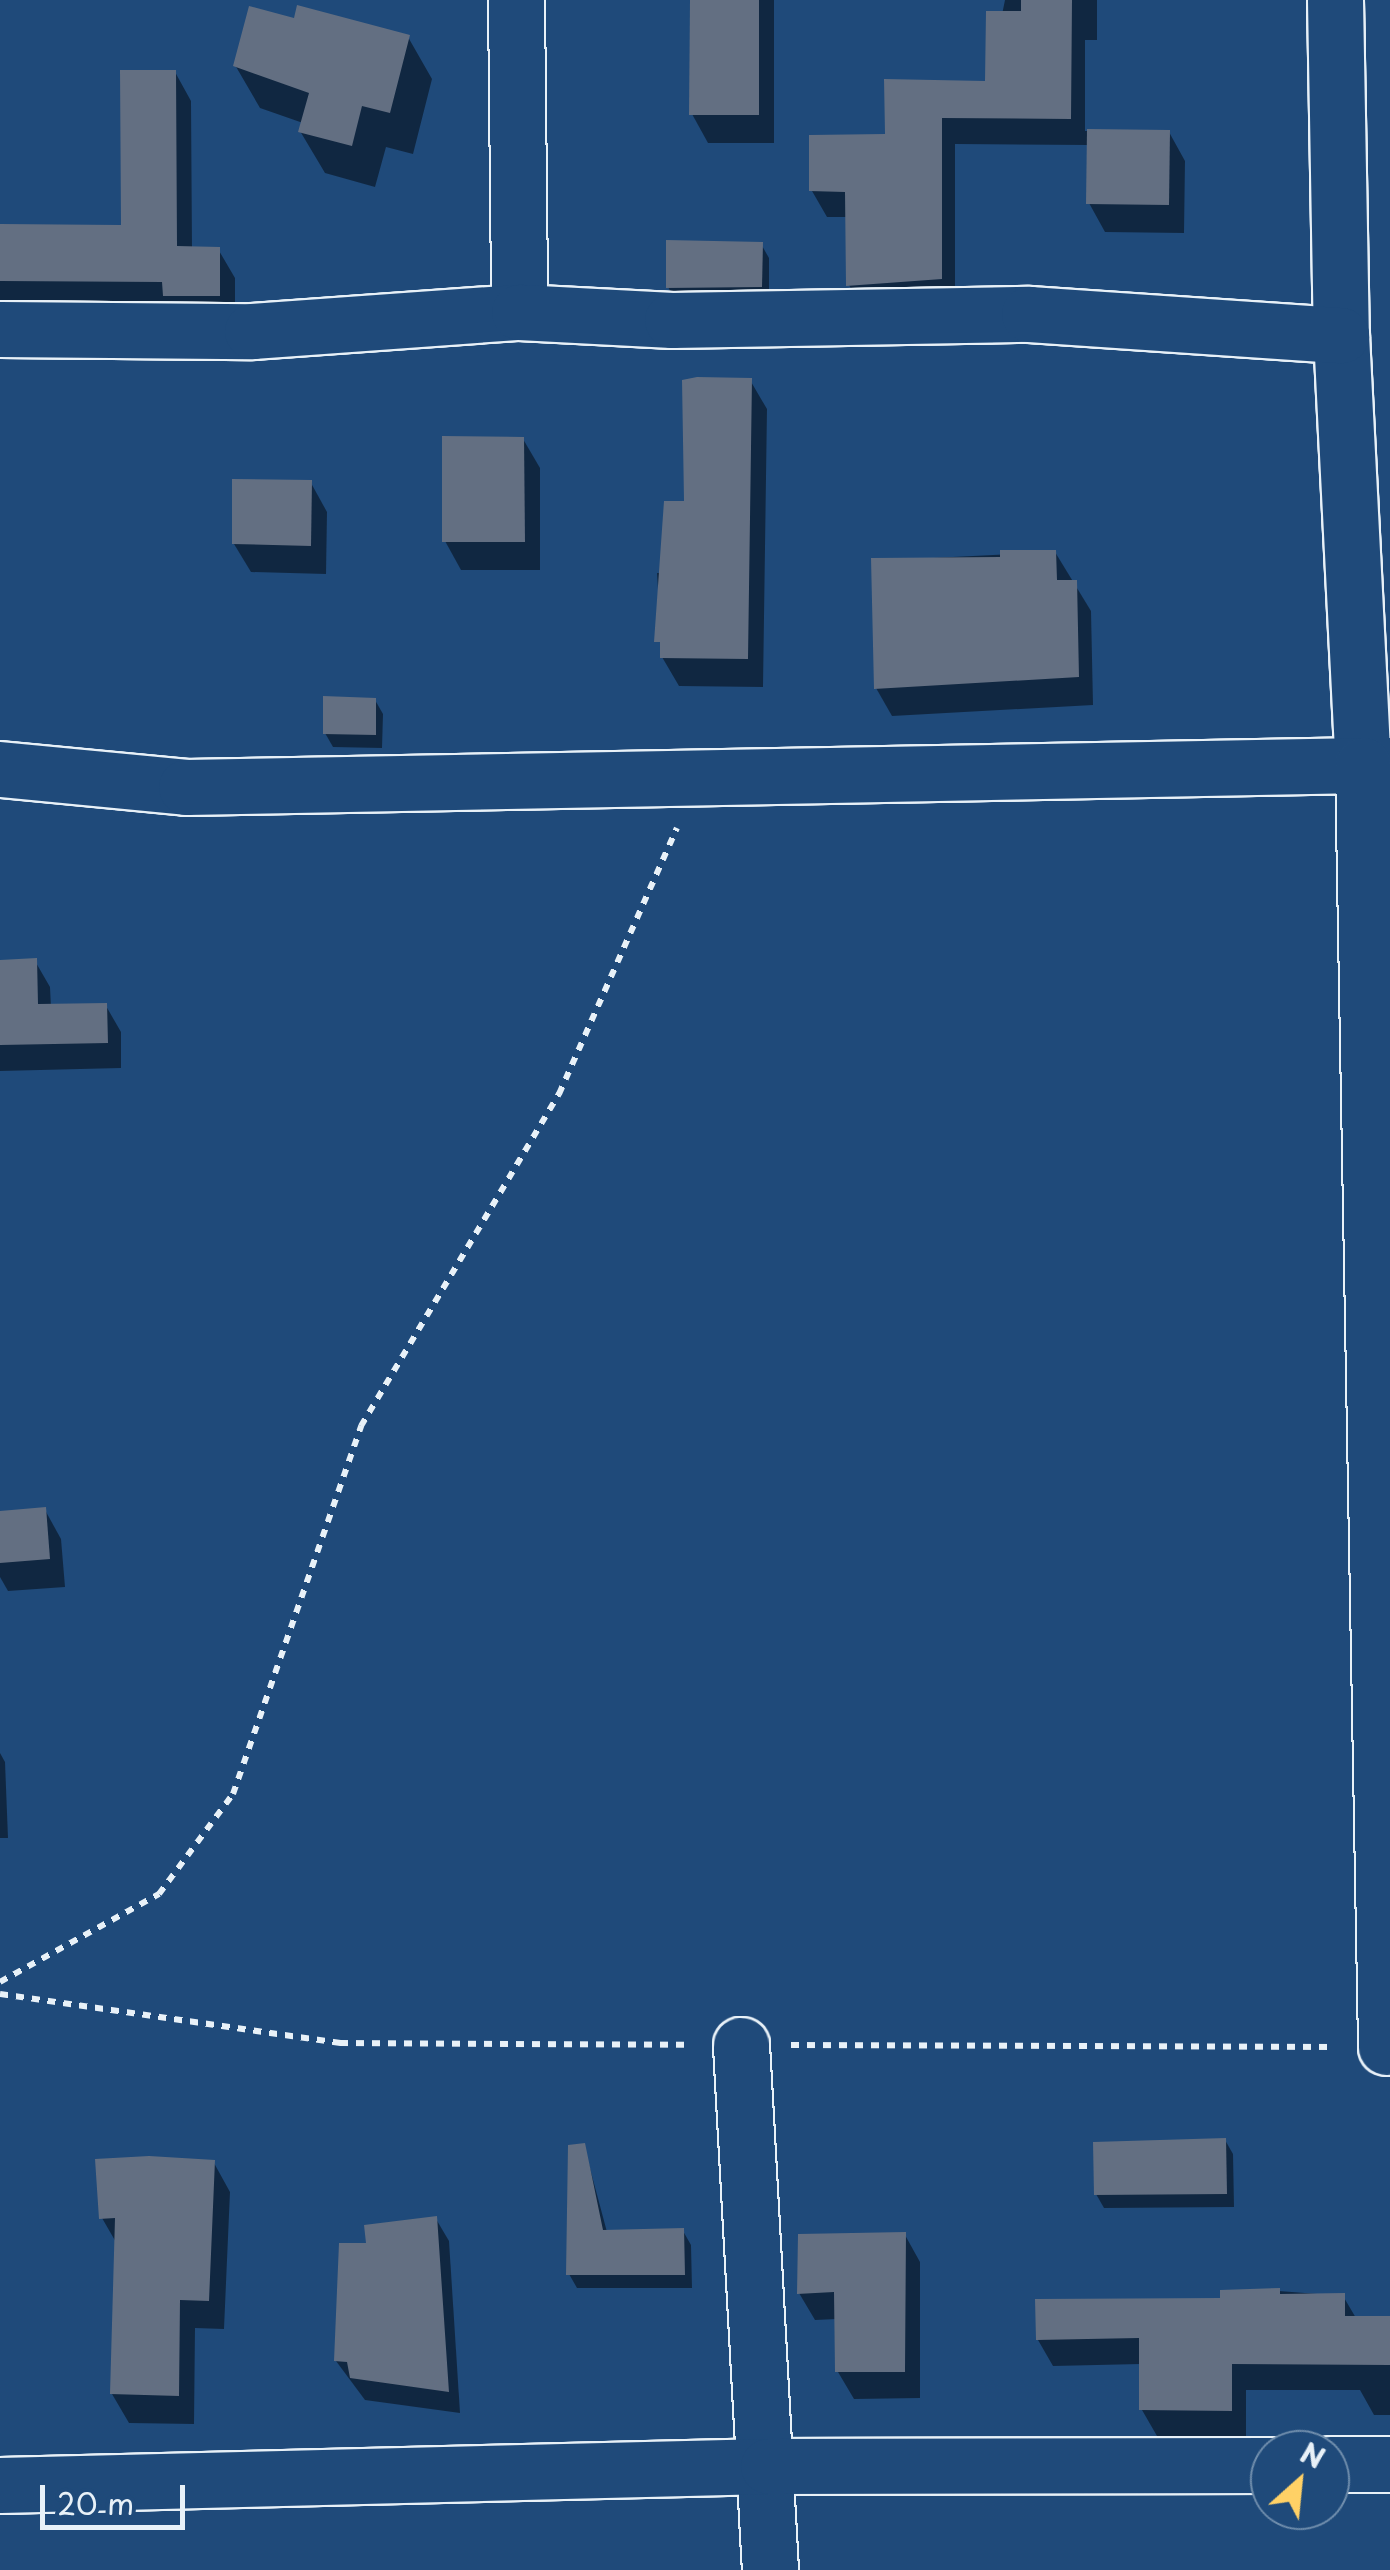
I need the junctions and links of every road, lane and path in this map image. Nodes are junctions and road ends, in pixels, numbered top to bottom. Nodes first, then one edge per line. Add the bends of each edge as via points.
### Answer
1 (516, 0) edge
2 (1335, 0) edge
3 (519, 312) junction
4 (0, 328) edge
5 (1342, 335) junction
6 (1376, 765) edge
7 (0, 769) edge
8 (700, 777) junction
9 (1384, 1567) edge
10 (0, 1982) edge
11 (740, 2045) dead end
12 (1386, 2047) dead end
13 (1250, 2464) edge
14 (1350, 2464) edge
15 (1390, 2464) edge
16 (768, 2466) junction
17 (0, 2485) edge
18 (770, 2570) edge

1 - 3 street
2 - 5 street
3 - 4 street via 252,331
3 - 5 street via 672,320 1029,314
5 - 6 street
6 - 8 street
6 - 9 street
7 - 8 street via 186,788
8 - 10 path via 559,1094 361,1426 233,1794 159,1894
9 - 12 street
11 - 16 street
13 - 16 street
14 - 15 street
16 - 17 street
16 - 18 street

